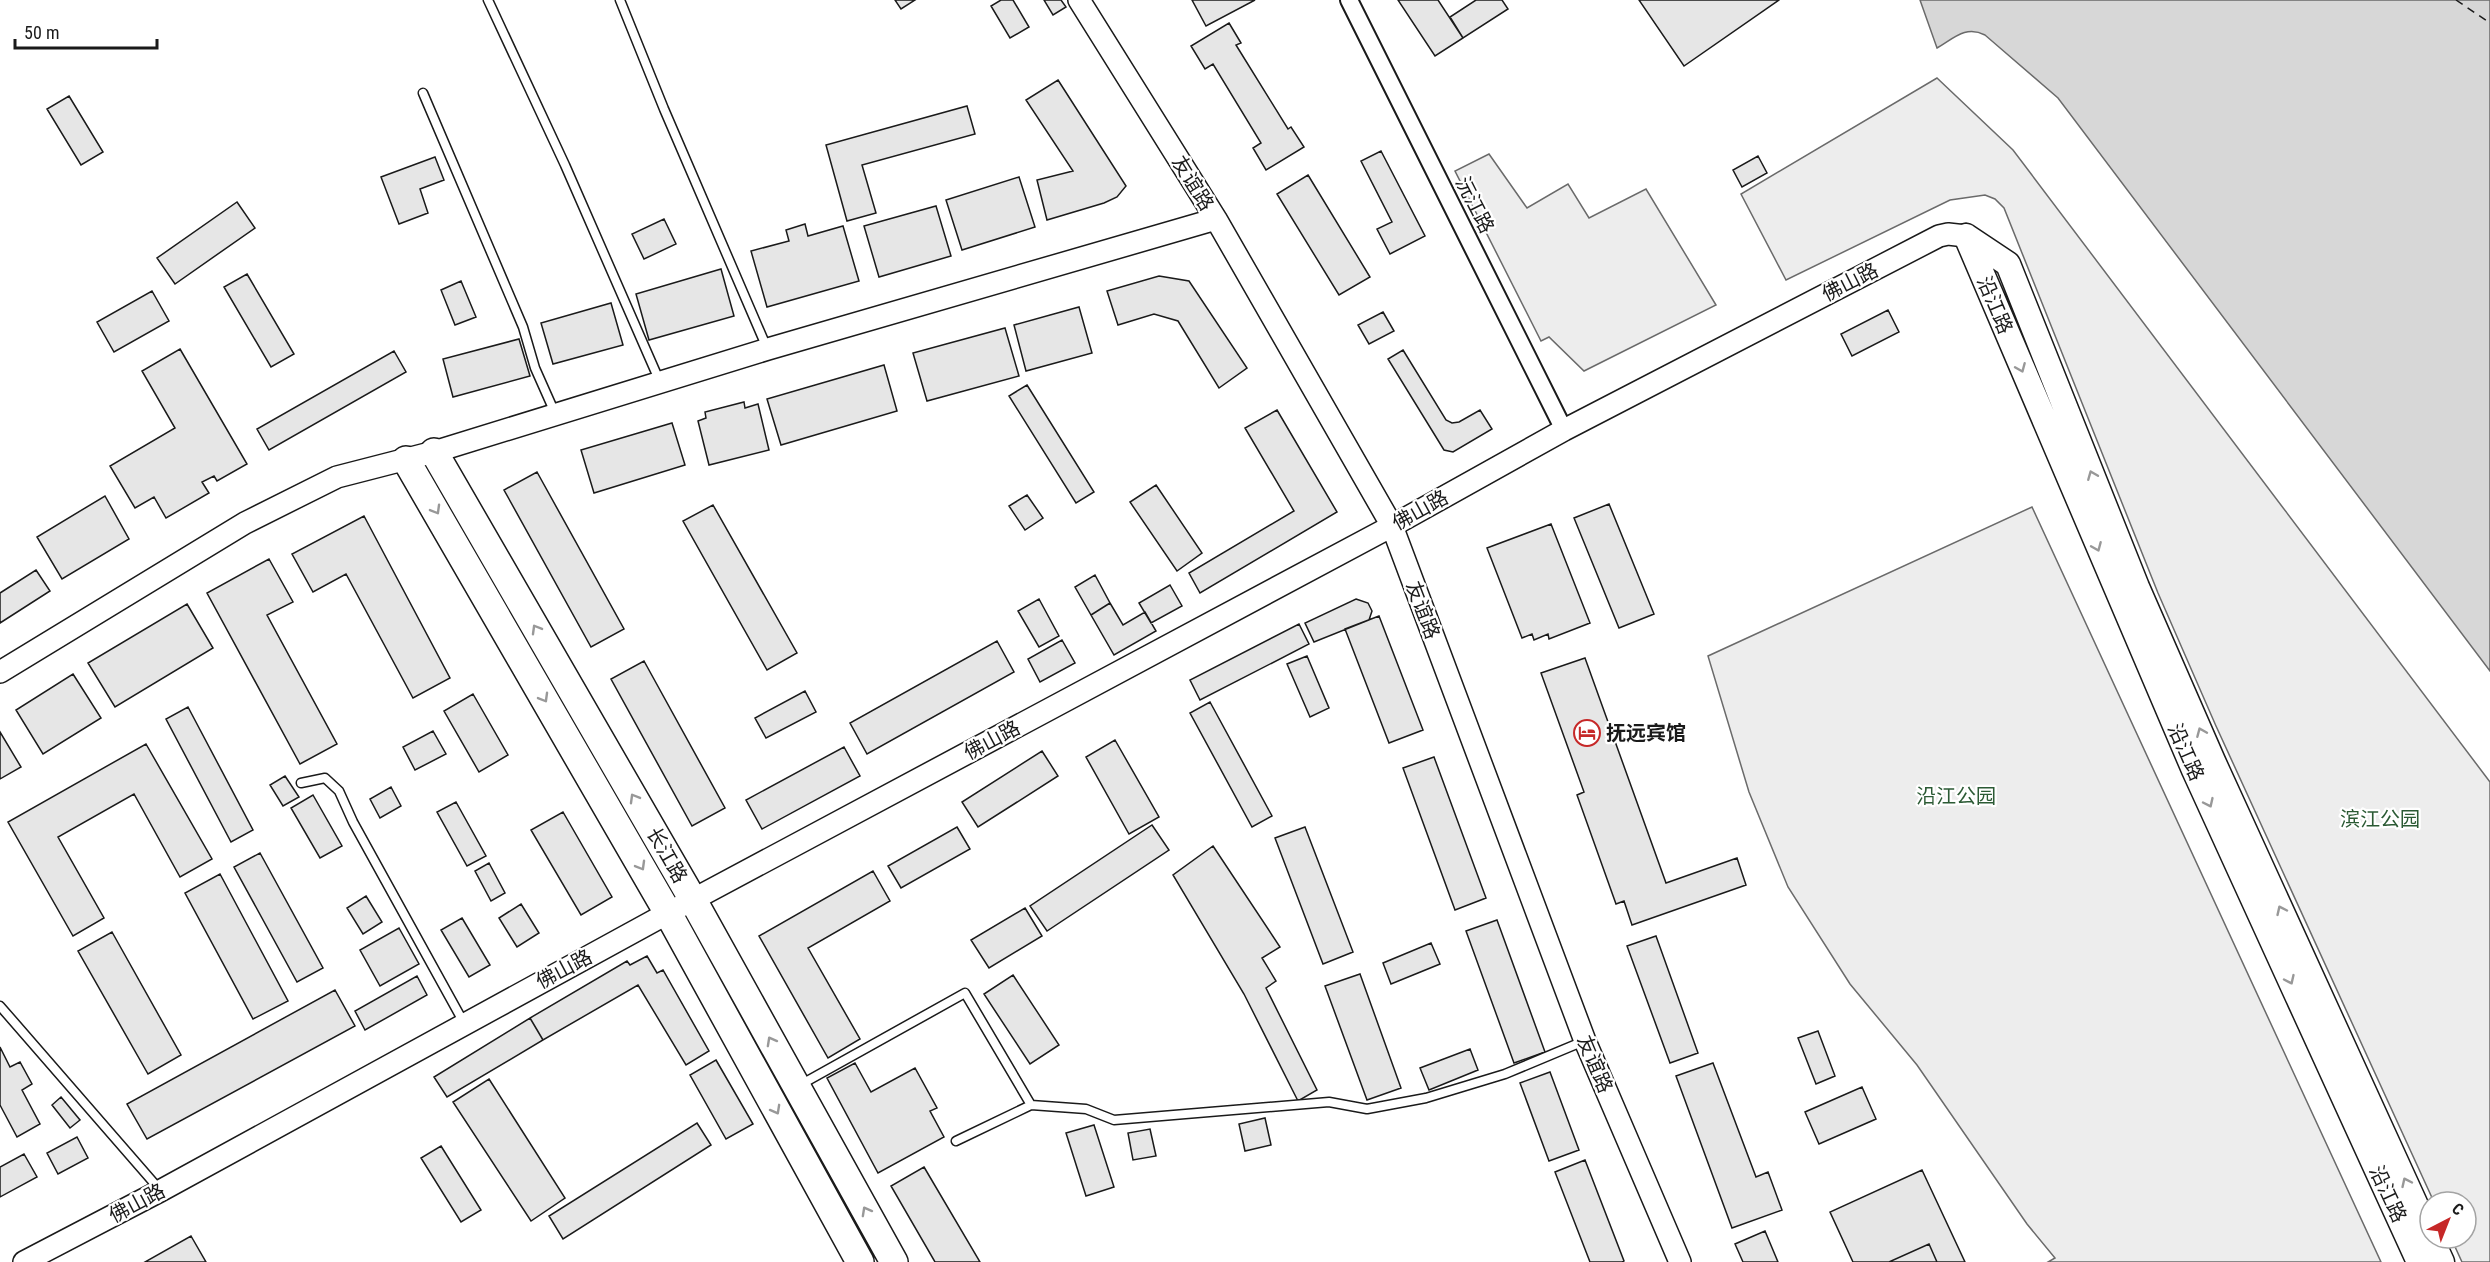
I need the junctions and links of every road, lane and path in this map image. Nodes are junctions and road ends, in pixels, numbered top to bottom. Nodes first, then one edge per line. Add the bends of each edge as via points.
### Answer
1 (488, 0) edge
2 (620, 0) edge
3 (1079, 0) edge
4 (1349, 0) edge
5 (423, 93) dead end
6 (1216, 219) junction
7 (1966, 236) junction
8 (768, 349) junction
9 (660, 382) junction
10 (555, 413) junction
11 (1564, 430) junction
12 (434, 452) junction
13 (406, 460) junction
14 (1392, 526) junction
15 (0, 672) edge
16 (301, 783) dead end
17 (693, 900) junction
18 (668, 913) junction
19 (0, 1006) edge
20 (464, 1023) junction
21 (1585, 1041) junction
22 (797, 1087) junction
23 (1031, 1105) junction
24 (956, 1141) dead end
25 (160, 1191) junction
26 (2418, 1209) edge
27 (24, 1262) edge
28 (860, 1262) edge
29 (894, 1262) edge
30 (1680, 1262) edge
31 (2419, 1262) edge

1 - 9 lane
2 - 8 lane
3 - 6 street, 友谊路
4 - 11 street, 沅江路
5 - 10 lane via 523,327 535,368
6 - 8 street
6 - 14 street, 友谊路
7 - 11 street, 佛山路 via 1939,237
26 -> 7 main road via 2137,587 2008,264
7 -> 31 main road, 沿江路 via 2194,770
8 - 9 street
9 - 10 street
10 - 12 street
11 - 14 street, 佛山路
12 - 13 street
17 -> 12 main road, 长江路
13 - 15 street via 337,477 245,523
13 -> 18 main road, 长江路
14 - 17 street, 佛山路
14 - 21 street, 友谊路
16 - 20 lane via 325,778 339,791
17 - 18 street, 佛山路
22 -> 17 main road, 长江路
18 - 20 street, 佛山路
18 -> 28 main road, 长江路
19 - 25 lane
20 - 25 street, 佛山路
21 - 23 lane via 1505,1074 1438,1095 1367,1109 1329,1102 1114,1120 1086,1109
21 - 30 street, 友谊路
22 - 23 lane via 965,993
29 -> 22 main road, 长江路
23 - 24 lane
25 - 27 street, 佛山路

